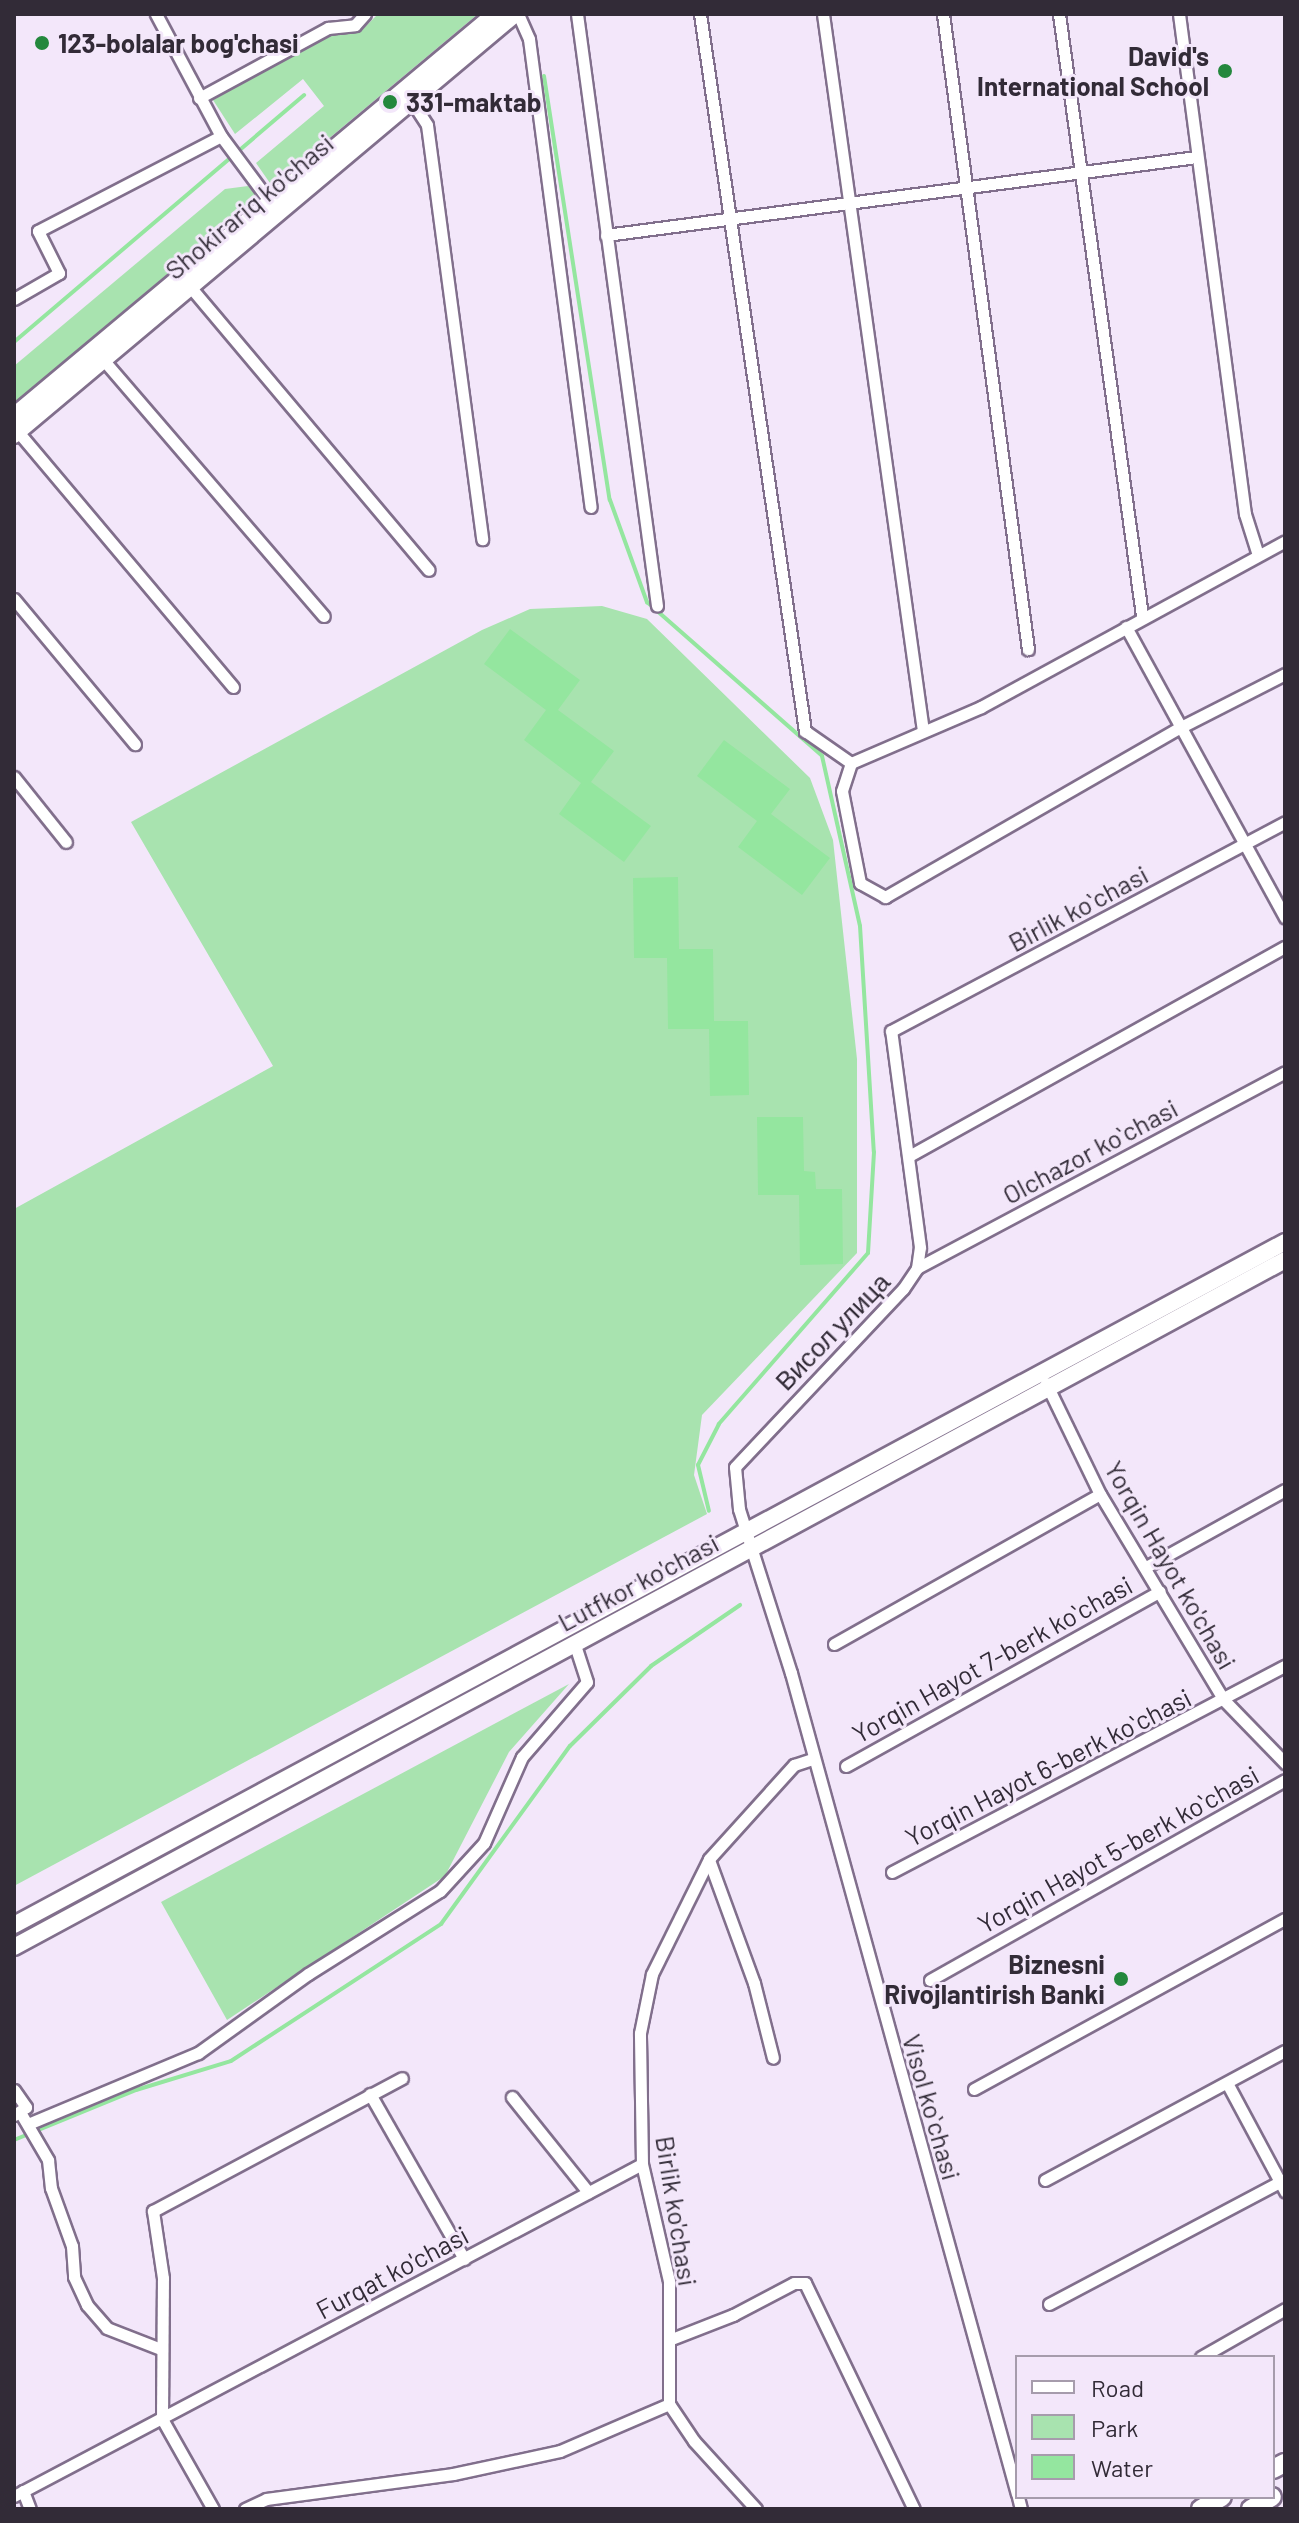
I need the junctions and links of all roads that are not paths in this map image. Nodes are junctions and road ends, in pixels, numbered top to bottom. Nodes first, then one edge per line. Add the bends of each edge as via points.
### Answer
1 (156, 14) edge
2 (365, 14) edge
3 (495, 14) edge
4 (517, 14) edge
5 (577, 14) edge
6 (700, 14) edge
7 (823, 14) edge
8 (943, 14) edge
9 (1059, 14) edge
10 (1179, 14) edge
11 (408, 95) junction
12 (199, 98) junction
13 (221, 136) junction
14 (1196, 157) junction
15 (1080, 173) junction
16 (968, 188) junction
17 (270, 202) junction
18 (849, 203) junction
19 (729, 219) junction
20 (606, 235) junction
21 (186, 281) junction
22 (14, 299) edge
23 (98, 355) junction
24 (15, 427) edge
25 (591, 507) dead end
26 (482, 539) dead end
27 (1285, 541) edge
28 (1258, 555) junction
29 (429, 570) dead end
30 (14, 599) edge
31 (657, 606) dead end
32 (1142, 615) junction
33 (324, 616) dead end
34 (1126, 627) junction
35 (1028, 649) dead end
36 (1285, 674) edge
37 (233, 687) dead end
38 (1181, 727) junction
39 (923, 731) junction
40 (135, 744) dead end
41 (851, 763) junction
42 (14, 777) edge
43 (1285, 822) edge
44 (66, 842) dead end
45 (1245, 844) junction
46 (1285, 917) edge
47 (1285, 947) edge
48 (891, 1031) joint
49 (1285, 1072) edge
50 (909, 1156) junction
51 (1285, 1242) edge
52 (1285, 1260) edge
53 (917, 1268) junction
54 (1045, 1380) junction
55 (1285, 1490) edge
56 (1100, 1494) junction
57 (750, 1539) junction
58 (1146, 1567) junction
59 (1160, 1591) junction
60 (575, 1644) junction
61 (834, 1644) dead end
62 (1285, 1666) edge
63 (1224, 1700) junction
64 (813, 1759) junction
65 (1285, 1763) edge
66 (846, 1766) dead end
67 (1285, 1780) edge
68 (709, 1859) junction
69 (892, 1872) dead end
70 (1285, 1919) edge
71 (14, 1925) edge
72 (14, 1947) edge
73 (930, 1980) dead end
74 (1285, 2051) edge
75 (773, 2058) dead end
76 (402, 2078) dead end
77 (1227, 2083) junction
78 (974, 2089) dead end
79 (14, 2090) edge
80 (370, 2094) junction
81 (512, 2097) dead end
82 (17, 2114) edge
83 (28, 2124) junction
84 (642, 2164) junction
85 (1045, 2180) dead end
86 (1283, 2184) edge
87 (588, 2192) junction
88 (464, 2259) junction
89 (1049, 2304) dead end
90 (1285, 2309) edge
91 (669, 2340) junction
92 (161, 2349) junction
93 (1204, 2355) edge
94 (669, 2404) junction
95 (162, 2419) junction
96 (1015, 2488) edge
97 (19, 2494) edge
98 (1218, 2499) edge
99 (1269, 2499) edge
100 (30, 2509) edge
101 (213, 2509) edge
102 (245, 2509) edge
103 (756, 2509) edge
104 (914, 2509) edge
105 (1201, 2509) edge
106 (1251, 2509) edge

1 - 12 street
2 - 12 street via 355,25 328,28
3 - 11 main road, Shokirariq ko'chasi
4 - 11 main road, Shokirariq ko'chasi
4 - 25 street via 529,39
5 - 20 street
6 - 19 street
7 - 18 street
8 - 16 street
9 - 15 street
10 - 14 street
11 - 17 main road, Shokirariq ko'chasi
11 - 21 main road, Shokirariq ko'chasi
11 - 26 street via 427,125
12 - 13 street
13 - 17 street
13 - 22 street via 38,231 61,277
14 - 15 street
14 - 28 street via 1245,514
15 - 16 street
15 - 32 street
16 - 18 street
16 - 35 street
17 - 21 main road, Shokirariq ko'chasi
18 - 19 street
18 - 39 street
19 - 20 street
19 - 41 street via 805,731
20 - 31 street
21 - 23 main road, Shokirariq ko'chasi
21 - 29 street
23 - 24 main road, Shokirariq ko'chasi
23 - 33 street
24 - 37 street
27 - 28 street
28 - 32 street
30 - 40 street
32 - 34 street
34 - 38 street
34 - 39 street via 981,707
36 - 38 street
38 - 41 street via 885,897 860,883 842,791
38 - 45 street
39 - 41 street
42 - 44 street
43 - 45 street, Birlik koʻchasi
45 - 46 street
45 - 48 street, Birlik koʻchasi
47 - 50 street
48 - 50 street, Висол улица
49 - 53 street, Olchazor koʻchasi
50 - 53 street, Висол улица via 920,1247
51 - 54 main road, Lutfkor ko'chasi
52 - 54 main road, Lutfkor ko'chasi
53 - 57 street, Висол улица via 903,1289 739,1460 735,1481
54 - 56 street, Yorqin Hayot ko'chasi
54 - 57 main road, Lutfkor ko'chasi
55 - 58 street
56 - 58 street, Yorqin Hayot ko'chasi
56 - 61 street
57 - 60 main road, Lutfkor ko'chasi
57 - 64 street, Visol koʻchasi
57 - 71 main road, Lutfkor ko'chasi
58 - 59 street, Yorqin Hayot ko'chasi
59 - 63 street, Yorqin Hayot ko'chasi
59 - 66 street, Yorqin Hayot 7-berk koʻchasi
60 - 72 main road, Lutfkor ko'chasi
60 - 83 street via 587,1682 522,1757 484,1843 449,1884 198,2053
62 - 63 street, Yorqin Hayot 6-berk koʻchasi
63 - 65 street, Yorqin Hayot ko'chasi
63 - 69 street, Yorqin Hayot 6-berk koʻchasi
64 - 68 street, Birlik ko'chasi via 794,1765
64 - 96 street, Visol koʻchasi
67 - 73 street, Yorqin Hayot 5-berk koʻchasi
68 - 75 street via 751,1971
68 - 84 street, Birlik ko'chasi via 663,1947 645,2001 639,2065
70 - 78 street
74 - 77 street
76 - 80 street
77 - 85 street
77 - 86 street
79 - 82 street via 26,2107
80 - 88 street
80 - 92 street via 153,2211 163,2278
81 - 87 street
82 - 83 street
83 - 92 street via 48,2160 51,2188 72,2246 74,2277 87,2305 107,2328
84 - 87 street, Furqat ko'chasi
84 - 91 street, Birlik ko'chasi via 669,2281
86 - 89 street
87 - 88 street, Furqat ko'chasi
88 - 95 street, Furqat ko'chasi
90 - 93 street
91 - 94 street, Birlik ko'chasi
91 - 104 street via 794,2283 805,2283
92 - 95 street
94 - 102 street via 560,2451 453,2474 266,2499
94 - 103 street via 694,2441
95 - 97 street, Furqat ko'chasi
95 - 101 street
97 - 100 street
98 - 105 main road
99 - 106 main road

